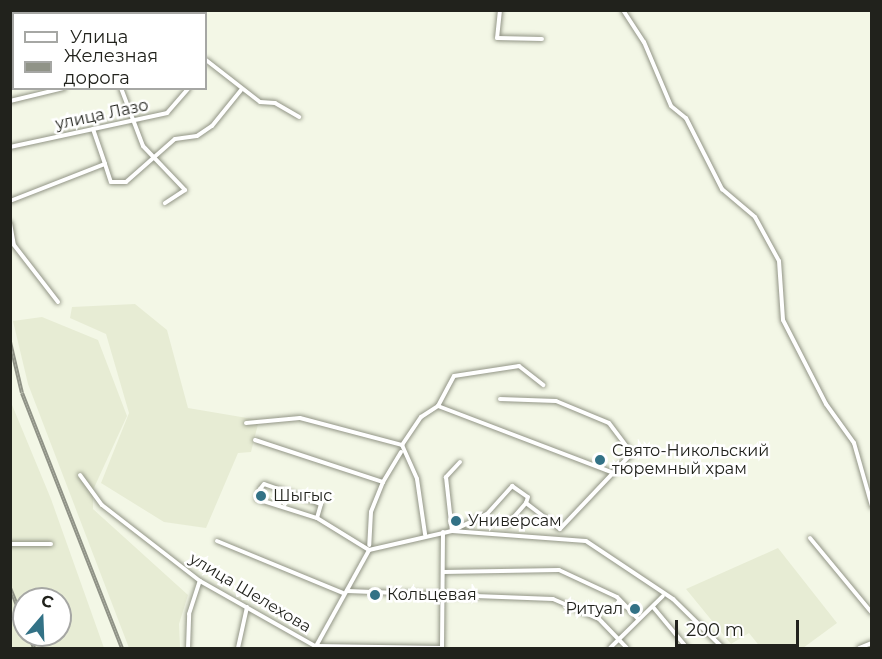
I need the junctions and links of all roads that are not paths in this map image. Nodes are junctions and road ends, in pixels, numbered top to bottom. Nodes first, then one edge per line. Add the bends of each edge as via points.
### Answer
1 (500, 10) edge
2 (623, 10) edge
3 (542, 39) dead end
4 (207, 63) edge
5 (55, 90) edge
6 (122, 90) edge
7 (187, 90) edge
8 (241, 90) junction
9 (10, 100) edge
10 (299, 117) dead end
11 (132, 120) junction
12 (93, 129) junction
13 (10, 147) edge
14 (154, 157) junction
15 (105, 164) junction
16 (10, 201) edge
17 (165, 202) dead end
18 (10, 223) edge
19 (58, 302) dead end
20 (543, 385) dead end
21 (500, 399) dead end
22 (438, 406) junction
23 (246, 423) dead end
24 (255, 440) dead end
25 (402, 445) junction
26 (401, 452) junction
27 (460, 462) dead end
28 (613, 473) junction
29 (80, 475) dead end
30 (383, 482) junction
31 (526, 503) junction
32 (872, 506) edge
33 (317, 518) junction
34 (507, 525) dead end
35 (452, 531) junction
36 (444, 532) junction
37 (425, 534) junction
38 (810, 537) dead end
39 (217, 541) dead end
40 (10, 544) edge
41 (51, 544) dead end
42 (369, 548) junction
43 (443, 572) junction
44 (200, 581) junction
45 (345, 592) junction
46 (442, 593) junction
47 (663, 596) junction
48 (247, 607) junction
49 (652, 607) junction
50 (872, 613) edge
51 (638, 619) junction
52 (619, 639) junction
53 (872, 643) edge
54 (315, 647) edge
55 (188, 648) edge
56 (238, 648) edge
57 (442, 648) edge
58 (610, 648) edge
59 (627, 648) edge
60 (687, 648) edge
61 (723, 648) edge
62 (860, 648) edge

1 - 3 street via 497,38
2 - 32 street via 644,42 671,106 686,118 722,189 754,217 779,261 783,320 826,404 854,442
4 - 8 street
5 - 9 street
6 - 11 street
7 - 11 street, улица Лазо via 167,113
8 - 10 street
8 - 14 street via 212,126 197,136 175,139
11 - 12 street, улица Лазо
11 - 14 street
12 - 13 street, улица Лазо
12 - 15 street
14 - 15 street via 117,184
14 - 17 street via 185,190
15 - 16 street
18 - 19 street via 14,245
20 - 22 street via 533,373 505,365 454,376
21 - 28 street via 556,401 609,423 632,453
22 - 25 street via 421,417
22 - 28 street
23 - 25 street via 300,418
24 - 30 street
25 - 26 street
26 - 30 street
26 - 37 street via 417,479
27 - 35 street via 446,477
28 - 31 street via 560,529
29 - 44 street, улица Шелехова via 102,505
30 - 42 street via 371,512
31 - 34 street
31 - 35 street via 528,497 512,486 487,514
33 - 33 street via 257,499 260,489 264,484 321,504
33 - 42 street
35 - 36 street
35 - 47 street via 586,541
36 - 37 street
36 - 43 street
37 - 42 street
38 - 50 street
39 - 45 street
40 - 41 street
42 - 45 street
43 - 46 street
43 - 51 street via 559,570 617,597
44 - 48 street, улица Шелехова
44 - 55 street via 189,614
45 - 46 street
45 - 54 street
46 - 52 street via 553,599 599,619
46 - 57 street
47 - 49 street
47 - 61 street via 673,598
48 - 54 street, улица Шелехова
48 - 56 street
49 - 51 street
49 - 60 street
51 - 52 street
52 - 58 street
52 - 59 street
53 - 62 street
54 - 57 street, улица Шелехова

